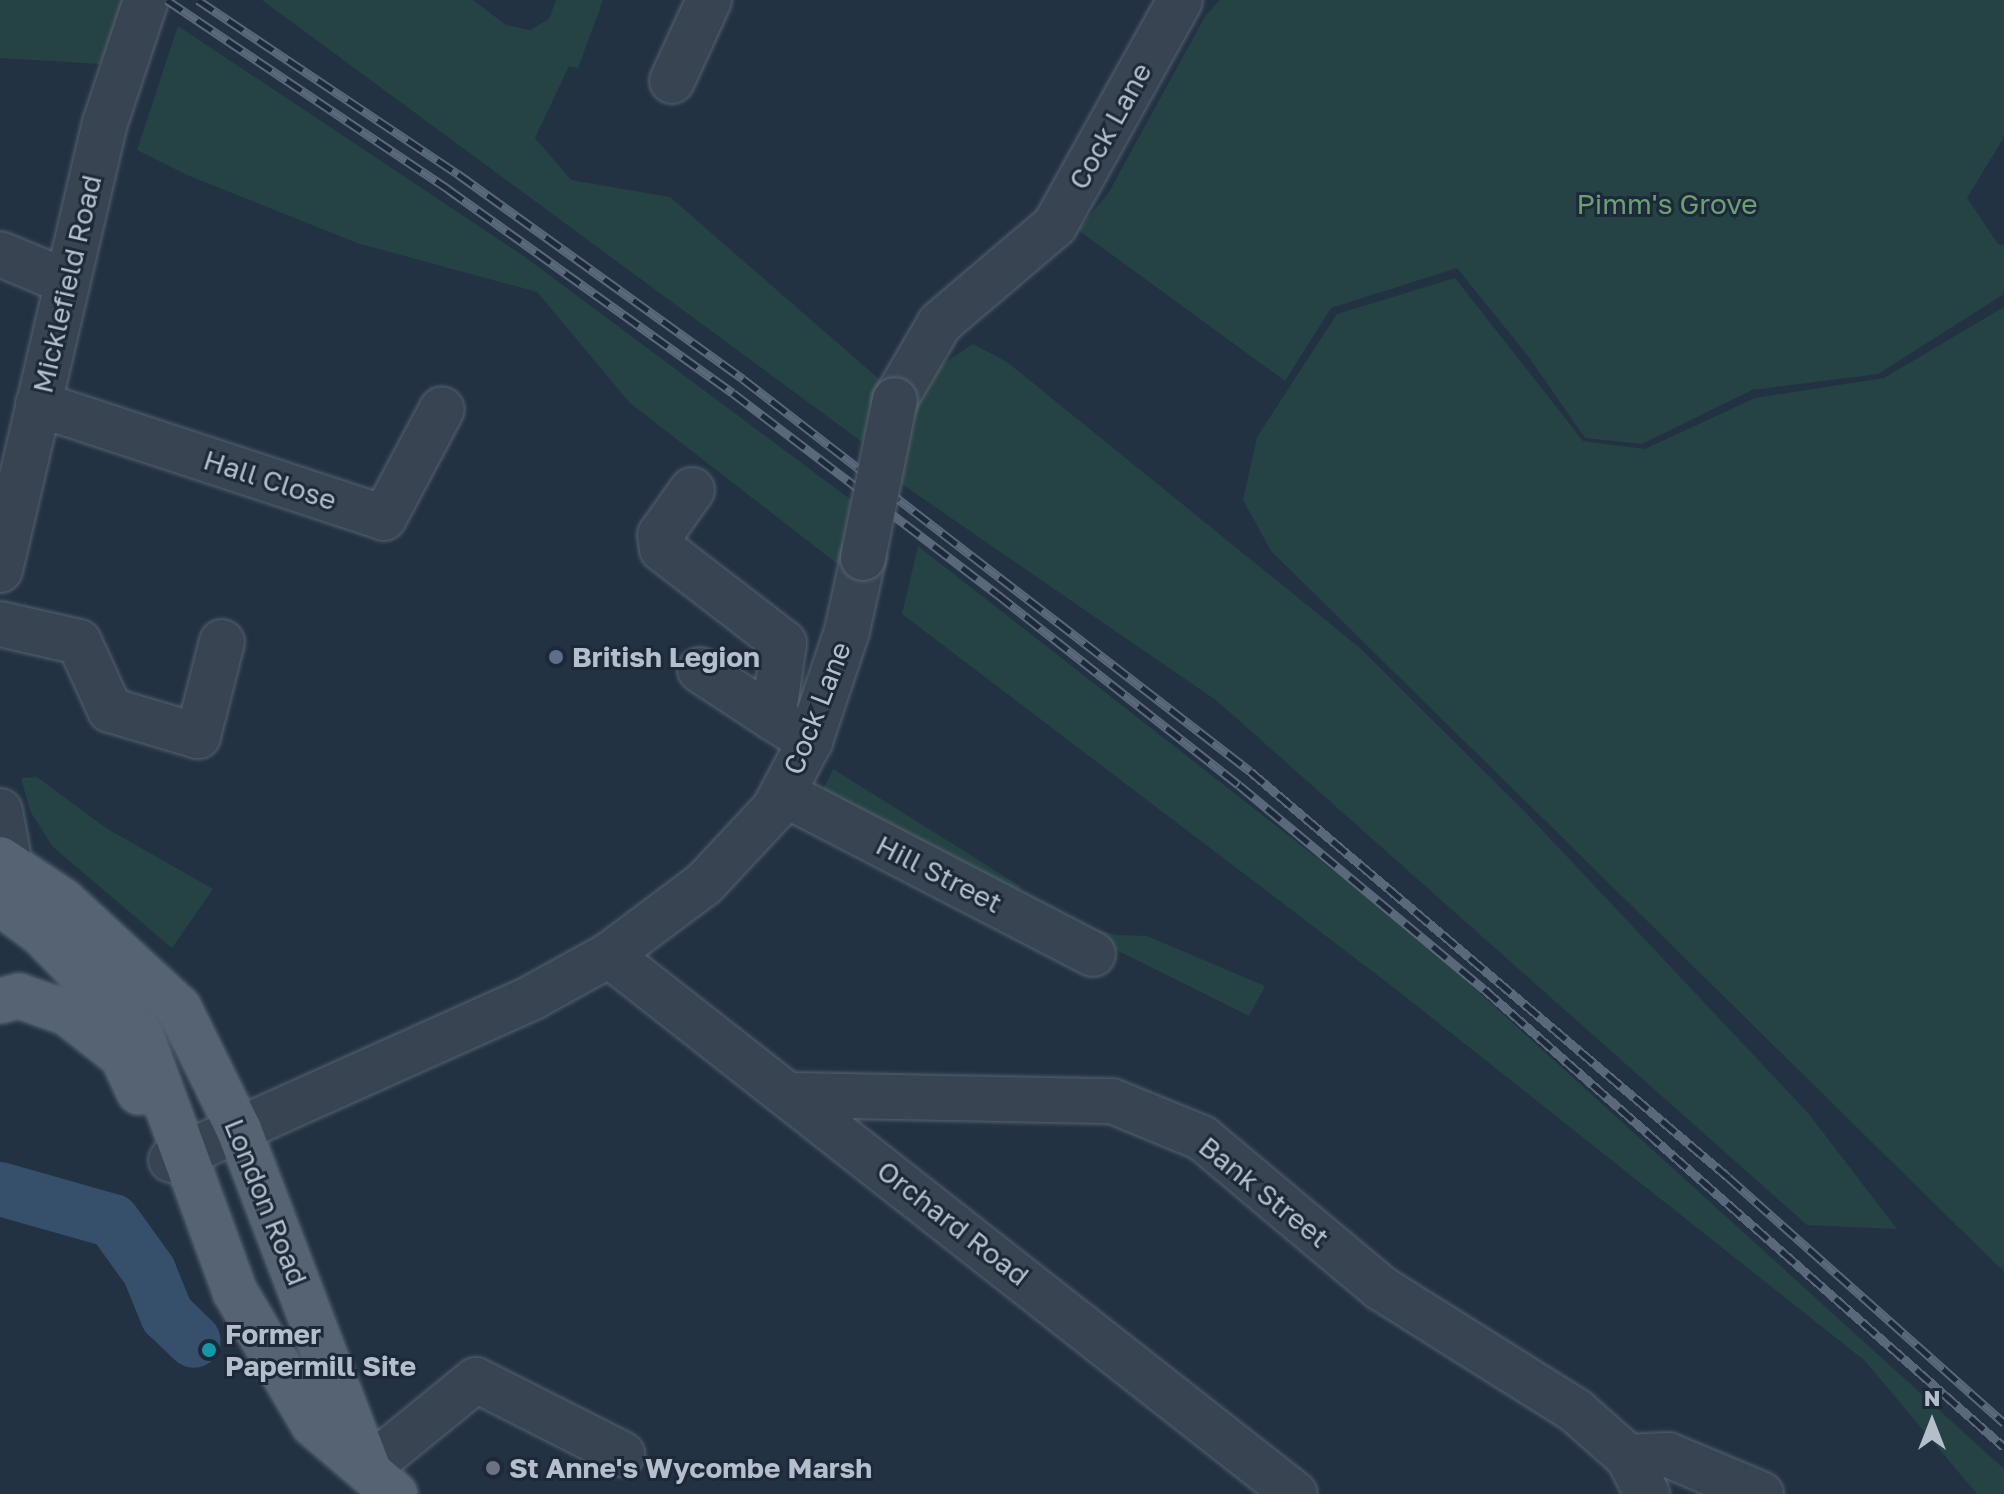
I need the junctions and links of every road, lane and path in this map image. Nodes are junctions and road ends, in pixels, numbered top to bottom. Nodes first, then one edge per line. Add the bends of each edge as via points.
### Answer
1 (146, 0) edge
2 (709, 0) edge
3 (1180, 0) edge
4 (672, 81) dead end
5 (0, 254) edge
6 (67, 282) junction
7 (38, 404) junction
8 (442, 409) dead end
9 (692, 490) dead end
10 (0, 570) edge
11 (0, 624) edge
12 (222, 642) dead end
13 (700, 670) dead end
14 (773, 718) junction
15 (810, 741) junction
16 (784, 794) junction
17 (0, 811) edge
18 (3, 879) edge
19 (1093, 954) dead end
20 (609, 955) junction
21 (0, 1001) edge
22 (791, 1095) junction
23 (206, 1144) junction
24 (313, 1424) junction
25 (622, 1454) dead end
26 (1638, 1475) edge
27 (381, 1481) edge
28 (1295, 1494) edge
29 (1761, 1494) edge

1 - 6 street, Micklefield Road via 105,123
2 - 4 street
3 - 15 street, Cock Lane, bridge via 1055,225 940,323 895,400 847,631
5 - 6 street
6 - 7 street, Micklefield Road
7 - 8 street, Hall Close via 384,518
7 - 10 street, Micklefield Road
9 - 14 street via 660,535 662,549 784,643
11 - 12 street via 79,642 110,710 198,736
13 - 14 street
14 - 15 street
15 - 16 street, Cock Lane
16 - 19 street, Hill Street
16 - 20 street, Cock Lane via 704,884
17 - 18 street
18 - 23 main road, London Road via 42,934 141,1035
18 - 23 main road, London Road via 63,901 179,1008
20 - 22 street, Orchard Road
20 - 23 street, Cock Lane via 533,997
21 - 23 main road via 19,996 67,1013 122,1056
22 - 26 street, Bank Street via 1112,1101 1202,1138 1381,1288 1576,1411
22 - 28 street, Orchard Road
23 - 24 main road
23 - 24 main road, London Road via 222,1254 235,1292
23 - 27 main road, London Road
24 - 27 main road, London Road
25 - 27 street via 476,1380
26 - 29 street, Bank Street via 1668,1455

